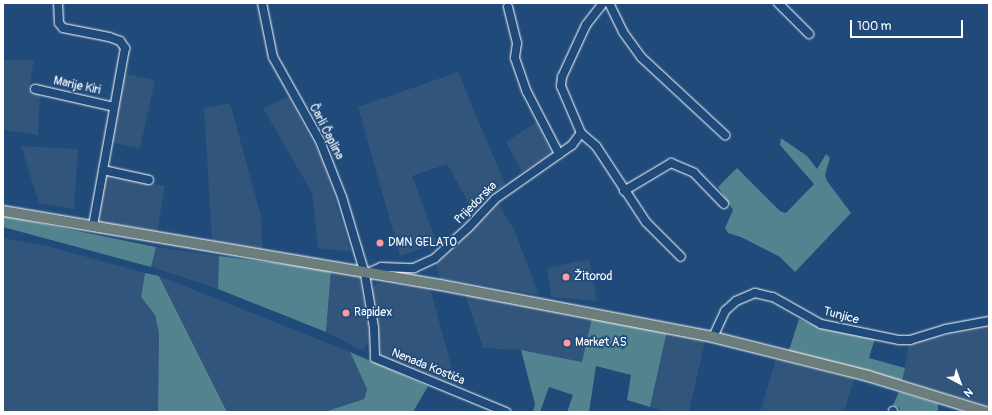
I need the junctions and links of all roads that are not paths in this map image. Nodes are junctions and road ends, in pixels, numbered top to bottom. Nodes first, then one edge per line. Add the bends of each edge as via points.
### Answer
1 (58, 3) edge
2 (262, 3) edge
3 (603, 3) edge
4 (609, 3) edge
5 (778, 3) edge
6 (508, 8) dead end
7 (809, 34) dead end
8 (35, 89) dead end
9 (114, 107) junction
10 (581, 133) junction
11 (725, 135) dead end
12 (559, 154) junction
13 (103, 170) junction
14 (149, 180) dead end
15 (624, 191) junction
16 (724, 204) dead end
17 (3, 211) edge
18 (93, 226) junction
19 (681, 257) dead end
20 (365, 274) junction
21 (989, 321) edge
22 (713, 337) junction
23 (506, 412) edge
24 (986, 412) edge

1 - 9 street, Marije Kiri via 58,23 62,28 109,37 120,41 125,48
2 - 20 street, Čarli Čaplina via 272,57 320,141 331,166
3 - 10 street via 586,25 566,62 562,76 561,86
4 - 11 street via 623,32 638,53
5 - 7 street
6 - 12 street via 517,43 516,58 520,72 527,92
8 - 9 street, Marije Kiri
9 - 13 street, Marije Kiri
10 - 12 street, Prijedorska via 572,145
10 - 15 street via 596,146
12 - 20 street, Prijedorska via 495,199 435,258 414,268 374,268
13 - 14 street
13 - 18 street, Marije Kiri
15 - 16 street via 670,162 694,173
15 - 19 street via 646,222
17 - 18 main road
18 - 20 main road
20 - 22 main road via 441,285
20 - 23 street, Nenada Kostića via 374,328 375,358
21 - 22 street, Tunjice via 946,329 910,340 899,340 821,324 773,297 755,293 736,301 725,311
22 - 24 main road via 868,376

